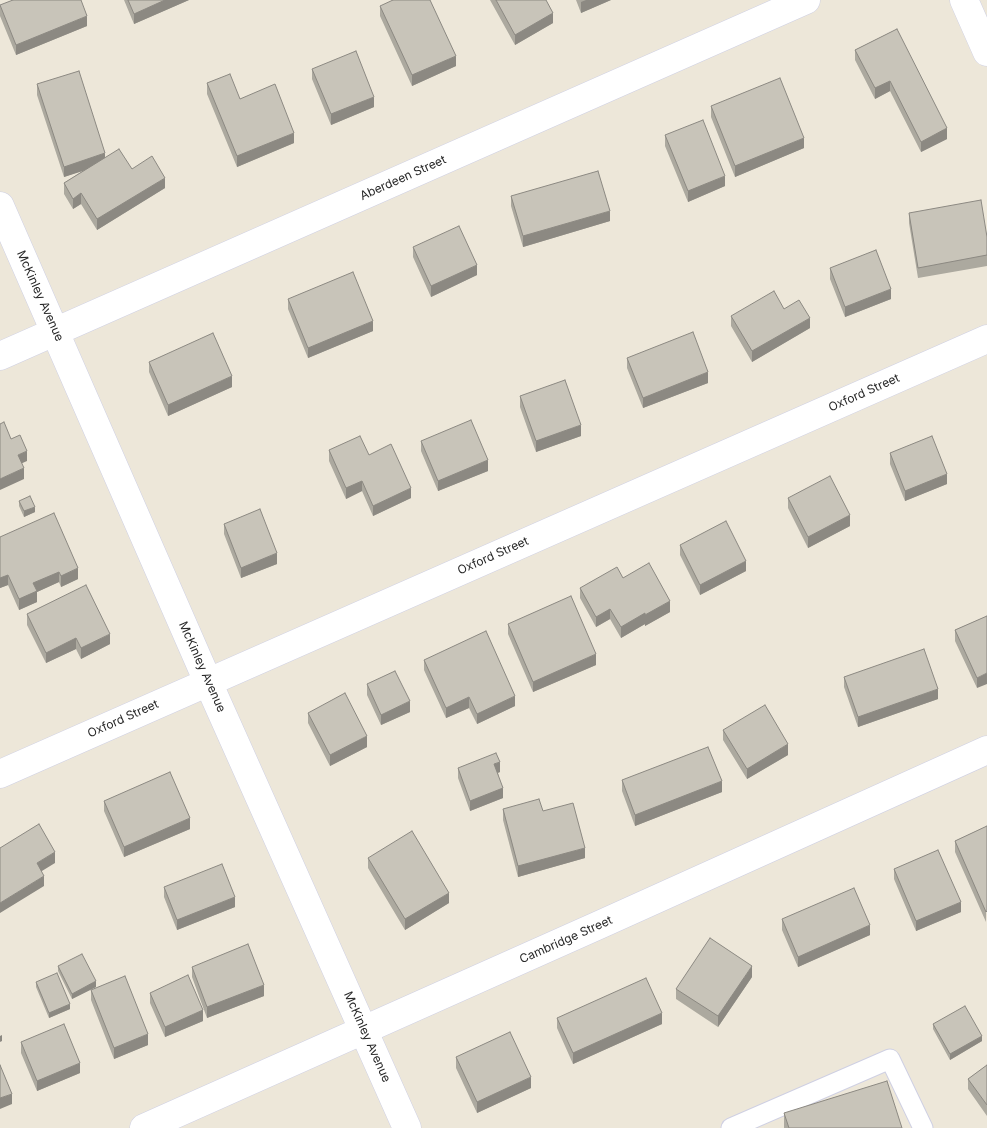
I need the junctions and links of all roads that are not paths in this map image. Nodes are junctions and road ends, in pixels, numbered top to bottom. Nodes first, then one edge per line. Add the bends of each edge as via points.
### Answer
1 (806, 0) edge
2 (964, 0) edge
3 (987, 52) edge
4 (0, 206) edge
5 (55, 331) junction
6 (987, 339) edge
7 (0, 356) edge
8 (208, 682) junction
9 (987, 750) edge
10 (0, 774) edge
11 (364, 1030) junction
12 (750, 1124) edge
13 (144, 1128) edge
14 (407, 1128) edge
15 (731, 1128) edge
16 (923, 1128) edge

1 - 5 street, Aberdeen Street
2 - 3 street
4 - 5 street, McKinley Avenue
5 - 7 street, Aberdeen Street
5 - 8 street, McKinley Avenue
6 - 8 street, Oxford Street
8 - 10 street, Oxford Street
8 - 11 street, McKinley Avenue
9 - 11 street, Cambridge Street
11 - 13 street, Cambridge Street
11 - 14 street, McKinley Avenue
12 - 15 lane
12 - 16 lane via 890,1059

